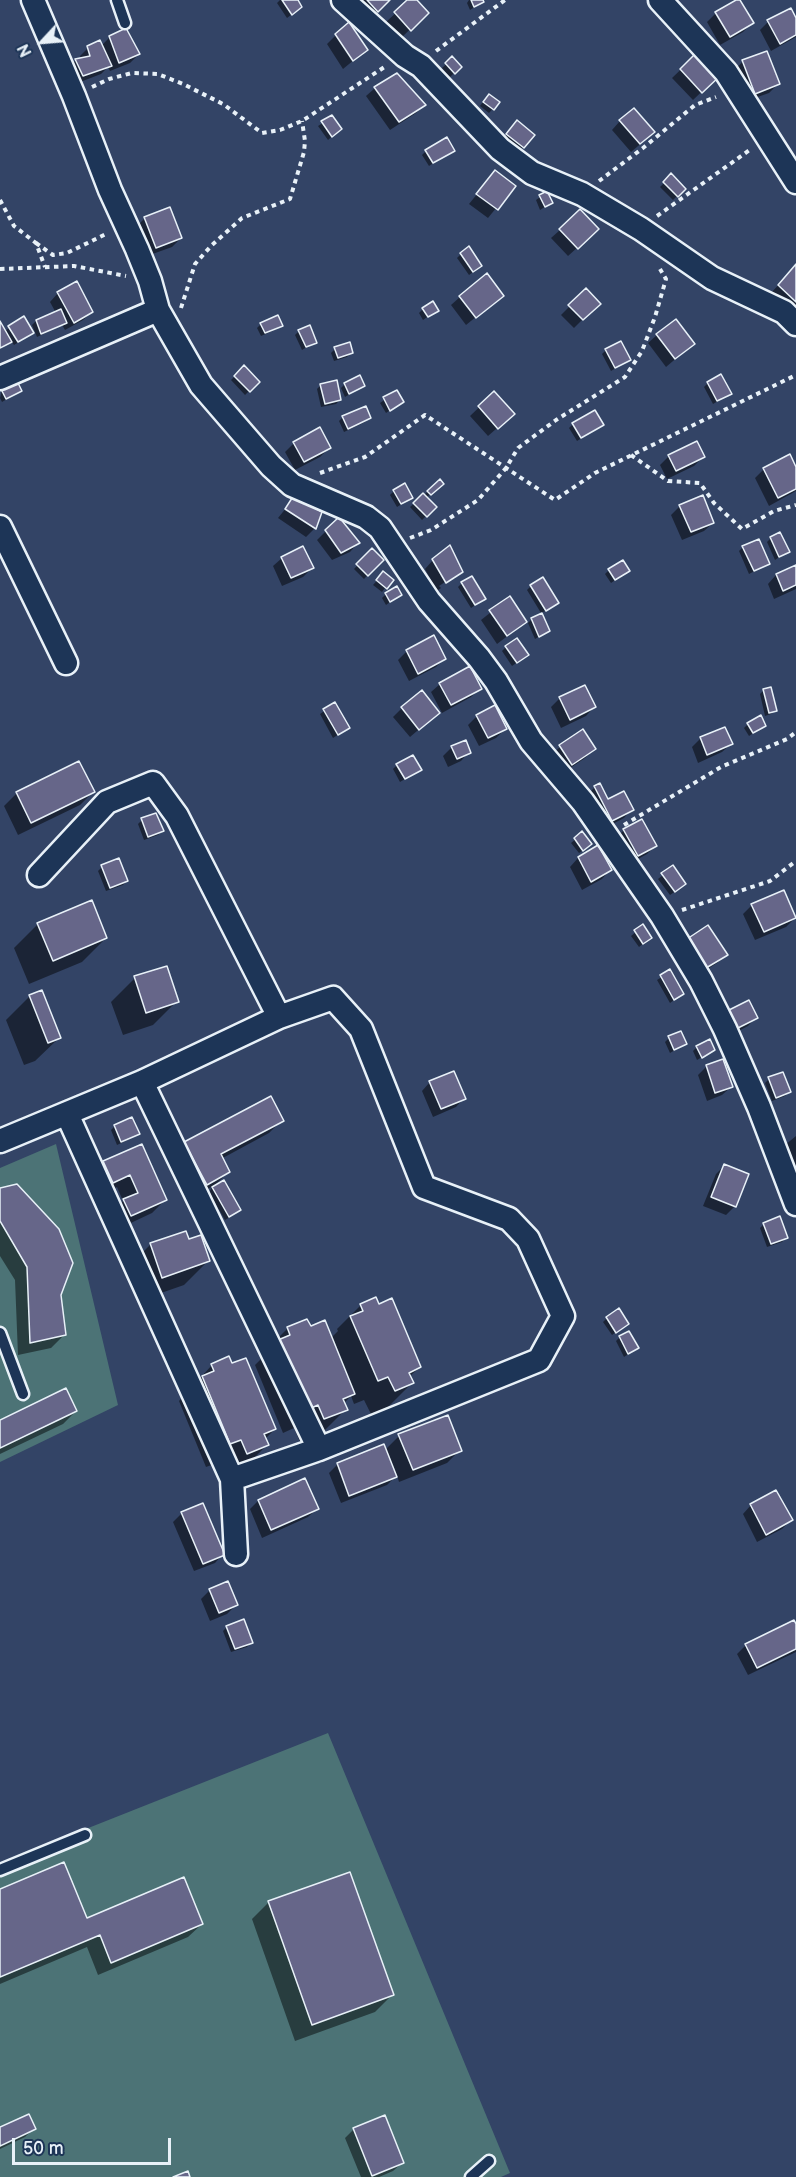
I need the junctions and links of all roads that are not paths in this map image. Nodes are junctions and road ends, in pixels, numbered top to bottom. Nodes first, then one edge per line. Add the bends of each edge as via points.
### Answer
1 (33, 0) edge
2 (117, 0) edge
3 (343, 0) edge
4 (660, 0) edge
5 (126, 23) dead end
6 (796, 182) edge
7 (158, 310) junction
8 (796, 324) edge
9 (0, 378) edge
10 (0, 527) edge
11 (66, 663) dead end
12 (39, 875) dead end
13 (279, 1017) junction
14 (142, 1082) junction
15 (67, 1114) junction
16 (0, 1141) edge
17 (796, 1204) edge
18 (0, 1333) edge
19 (23, 1394) dead end
20 (319, 1449) junction
21 (232, 1479) junction
22 (236, 1554) dead end
23 (85, 1835) dead end
24 (0, 1870) edge
25 (489, 2161) dead end
26 (471, 2177) edge

1 - 7 street via 150,281
2 - 5 lane
3 - 8 street via 413,61 500,149 532,173 582,194 712,278 784,312
4 - 6 street via 726,72
7 - 9 street
7 - 17 street via 201,385 271,466 292,485 366,517 380,528 429,601 496,681 531,741 583,802 662,916 701,981 726,1029
10 - 11 street
12 - 13 street via 107,802 153,783 177,816
13 - 14 street
13 - 20 street via 333,998 361,1029 424,1187 509,1219 528,1239 563,1316 538,1360
14 - 15 street
14 - 20 street
15 - 16 street
15 - 21 street
18 - 19 lane
20 - 21 street
21 - 22 street
23 - 24 lane
25 - 26 lane

